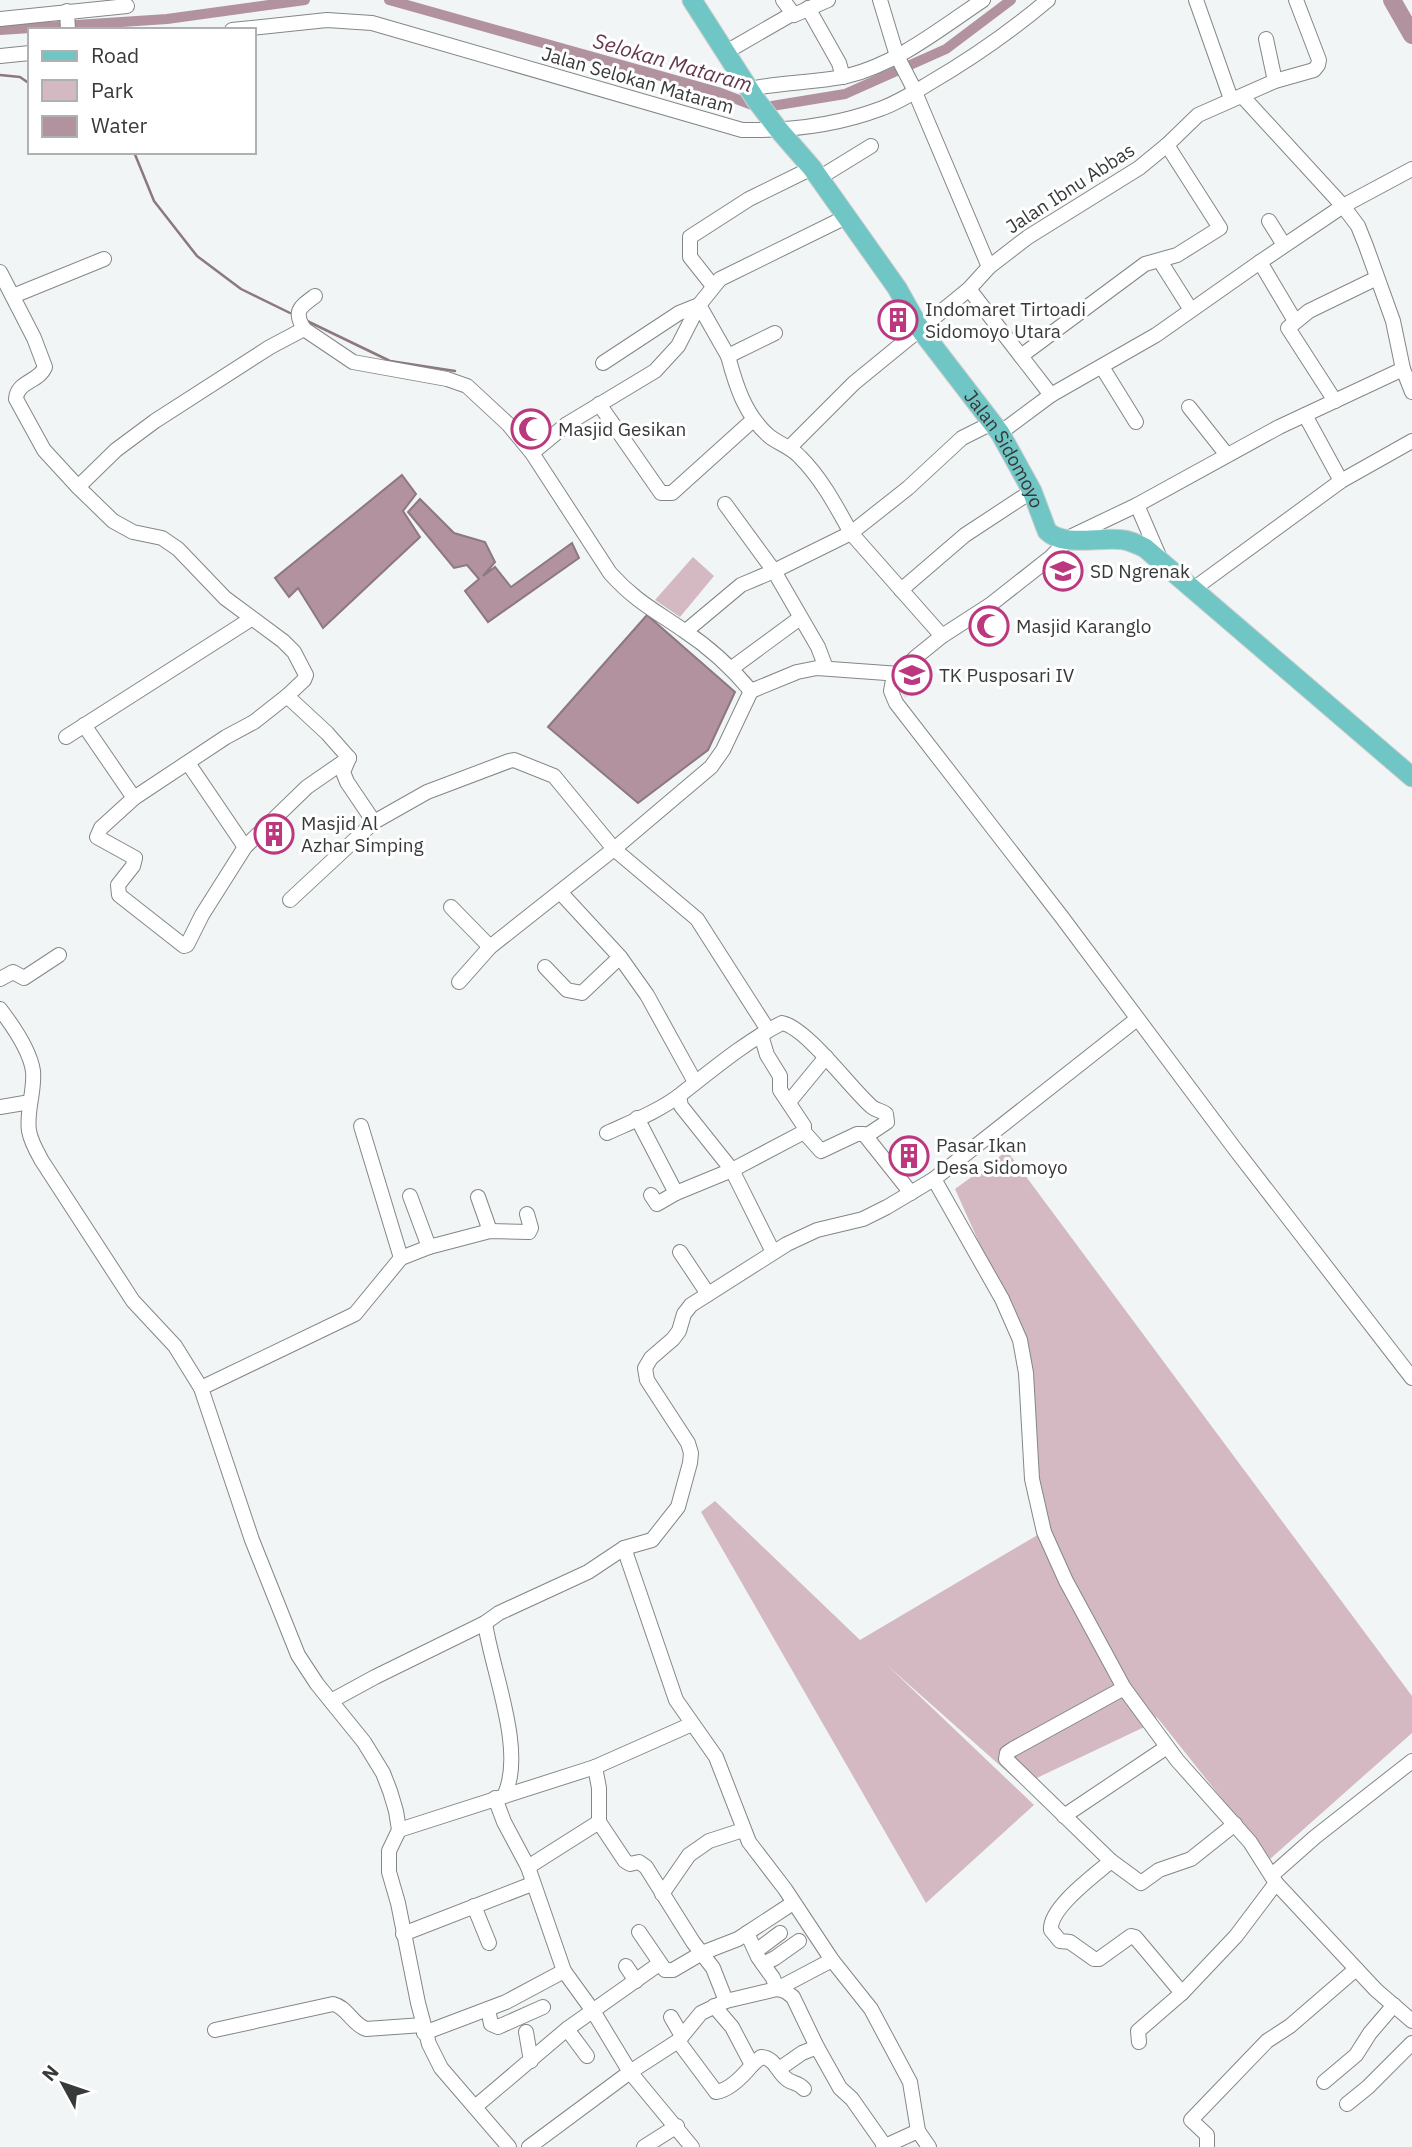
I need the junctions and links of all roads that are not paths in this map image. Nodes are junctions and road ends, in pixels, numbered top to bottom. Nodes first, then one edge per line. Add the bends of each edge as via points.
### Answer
1 (692, 0) edge
2 (783, 0) edge
3 (828, 0) edge
4 (880, 0) edge
5 (983, 0) edge
6 (1048, 0) edge
7 (1196, 0) edge
8 (1296, 0) edge
9 (127, 6) dead end
10 (808, 8) junction
11 (792, 14) junction
12 (0, 19) edge
13 (68, 19) edge
14 (251, 28) edge
15 (1266, 39) dead end
16 (726, 52) junction
17 (28, 53) edge
18 (0, 56) edge
19 (900, 61) junction
20 (843, 77) junction
21 (1275, 81) junction
22 (913, 88) junction
23 (753, 94) junction
24 (1237, 98) junction
25 (778, 129) junction
26 (1167, 145) junction
27 (871, 146) dead end
28 (1412, 169) edge
29 (815, 173) junction
30 (1343, 206) junction
31 (846, 217) junction
32 (1269, 221) dead end
33 (1284, 245) junction
34 (104, 259) dead end
35 (1160, 261) junction
36 (1260, 262) junction
37 (989, 267) junction
38 (0, 272) edge
39 (1377, 278) junction
40 (713, 286) junction
41 (969, 289) junction
42 (13, 296) junction
43 (315, 296) dead end
44 (699, 305) junction
45 (1191, 310) junction
46 (1295, 321) junction
47 (303, 329) junction
48 (920, 329) junction
49 (775, 333) dead end
50 (728, 356) junction
51 (1021, 356) junction
52 (603, 363) dead end
53 (1102, 367) junction
54 (1403, 369) junction
55 (1412, 391) edge
56 (1051, 395) junction
57 (1335, 401) junction
58 (599, 404) junction
59 (1189, 407) dead end
60 (1305, 415) junction
61 (753, 420) junction
62 (1136, 422) dead end
63 (996, 428) junction
64 (1412, 442) edge
65 (790, 447) junction
66 (532, 453) junction
67 (1227, 456) junction
68 (1341, 481) junction
69 (78, 487) junction
70 (1032, 491) junction
71 (725, 504) dead end
72 (1138, 505) junction
73 (850, 533) junction
74 (1066, 540) junction
75 (1161, 561) junction
76 (774, 571) junction
77 (901, 590) junction
78 (1192, 590) junction
79 (800, 618) junction
80 (251, 620) junction
81 (686, 631) junction
82 (942, 636) junction
83 (732, 668) junction
84 (827, 668) junction
85 (900, 674) junction
86 (751, 691) junction
87 (287, 696) junction
88 (84, 725) junction
89 (66, 737) dead end
90 (349, 758) junction
91 (188, 763) junction
92 (1412, 777) edge
93 (135, 798) junction
94 (374, 822) junction
95 (245, 847) junction
96 (614, 849) junction
97 (560, 892) junction
98 (290, 900) dead end
99 (451, 907) dead end
100 (491, 947) junction
101 (59, 955) dead end
102 (620, 957) junction
103 (545, 967) dead end
104 (0, 979) edge
105 (459, 982) dead end
106 (0, 1009) edge
107 (1137, 1019) junction
108 (765, 1033) junction
109 (826, 1057) junction
110 (695, 1082) junction
111 (679, 1096) junction
112 (30, 1102) junction
113 (789, 1102) junction
114 (0, 1107) edge
115 (638, 1118) junction
116 (361, 1126) dead end
117 (804, 1132) junction
118 (607, 1133) dead end
119 (866, 1136) junction
120 (732, 1171) junction
121 (934, 1179) junction
122 (676, 1193) junction
123 (911, 1193) junction
124 (651, 1195) dead end
125 (410, 1196) dead end
126 (478, 1197) dead end
127 (527, 1214) dead end
128 (490, 1231) junction
129 (429, 1247) junction
130 (680, 1252) dead end
131 (772, 1252) junction
132 (401, 1258) junction
133 (708, 1294) junction
134 (1412, 1378) edge
135 (201, 1388) junction
136 (624, 1548) junction
137 (485, 1623) junction
138 (1124, 1688) junction
139 (331, 1701) junction
140 (692, 1724) junction
141 (1167, 1747) junction
142 (1412, 1761) edge
143 (595, 1767) junction
144 (500, 1796) junction
145 (1064, 1816) junction
146 (599, 1822) junction
147 (1235, 1824) junction
148 (399, 1830) junction
149 (743, 1830) junction
150 (1111, 1861) junction
151 (528, 1867) junction
152 (1274, 1879) junction
153 (531, 1884) junction
154 (662, 1894) junction
155 (793, 1903) junction
156 (474, 1906) junction
157 (639, 1932) dead end
158 (747, 1933) junction
159 (780, 1933) dead end
160 (403, 1934) junction
161 (799, 1941) dead end
162 (488, 1943) dead end
163 (702, 1953) junction
164 (756, 1958) junction
165 (832, 1960) junction
166 (659, 1964) junction
167 (626, 1966) dead end
168 (1356, 1969) junction
169 (564, 1970) junction
170 (636, 1981) junction
171 (777, 1989) junction
172 (1182, 1993) junction
173 (720, 2003) junction
174 (1394, 2006) junction
175 (543, 2007) dead end
176 (488, 2009) junction
177 (593, 2011) junction
178 (671, 2017) dead end
179 (1412, 2021) edge
180 (424, 2029) junction
181 (567, 2029) junction
182 (215, 2030) dead end
183 (526, 2032) dead end
184 (680, 2038) junction
185 (1139, 2042) dead end
186 (1412, 2043) edge
187 (817, 2047) junction
188 (587, 2056) dead end
189 (531, 2061) junction
190 (752, 2065) junction
191 (779, 2070) junction
192 (630, 2072) junction
193 (1325, 2082) dead end
194 (804, 2089) dead end
195 (1347, 2104) dead end
196 (475, 2107) junction
197 (677, 2126) junction
198 (918, 2131) junction
199 (509, 2147) edge
200 (529, 2147) edge
201 (644, 2147) edge
202 (692, 2147) edge
203 (884, 2147) edge
204 (929, 2147) edge
205 (1208, 2147) edge

1 - 16 main road, Jalan Sidomoyo
2 - 11 street
3 - 10 street
4 - 19 street
5 - 19 street
6 - 22 street, Jalan Selokan Mataram via 978,54
7 - 24 street
8 - 21 street, Jalan Ibnu Abbas via 1318,65
9 - 13 street
10 - 11 street
10 - 20 street
11 - 16 street
12 - 13 street
14 - 25 street, Jalan Selokan Mataram via 327,20 372,23 742,130
15 - 21 street
16 - 23 main road, Jalan Sidomoyo
17 - 18 street
19 - 20 street
19 - 22 street
20 - 23 street
21 - 24 street, Jalan Ibnu Abbas
22 - 25 street, Jalan Selokan Mataram via 882,108 848,119
22 - 37 street
23 - 25 main road, Jalan Sidomoyo
24 - 26 street, Jalan Ibnu Abbas via 1198,115
24 - 30 street
25 - 29 main road, Jalan Sidomoyo
26 - 35 street via 1220,228
26 - 37 street, Jalan Ibnu Abbas
27 - 29 street
28 - 30 street
29 - 31 main road, Jalan Sidomoyo
29 - 40 street via 749,198 690,237 690,257
30 - 33 street
30 - 39 street via 1358,226
31 - 40 street
31 - 48 main road, Jalan Sidomoyo
32 - 33 street
33 - 36 street
34 - 42 street
35 - 45 street
35 - 51 street via 1145,264
36 - 45 street
36 - 46 street
37 - 41 street, Jalan Ibnu Abbas
38 - 42 street
39 - 46 street
39 - 54 street via 1393,320
40 - 44 street
41 - 48 street, Jalan Ibnu Abbas
41 - 51 street
42 - 69 street via 45,367 19,388 16,399 44,450
43 - 47 street via 298,314
44 - 50 street
44 - 52 street
44 - 58 street via 667,361
45 - 53 street
46 - 57 street via 1288,328
47 - 66 street via 353,362 467,386
47 - 69 street via 155,421
48 - 63 main road, Jalan Sidomoyo
48 - 65 street, Jalan Ibnu Abbas via 854,383
49 - 50 street
50 - 61 street
51 - 56 street
53 - 56 street
53 - 62 street
54 - 55 street
54 - 57 street
56 - 63 street
57 - 60 street
58 - 61 street via 628,449 666,494 688,480
58 - 66 street
59 - 67 street
60 - 67 street
60 - 68 street
61 - 65 street via 770,437
63 - 70 main road, Jalan Sidomoyo
63 - 73 street via 962,438
64 - 68 street
65 - 73 street via 816,475
66 - 81 street via 610,573 637,600
67 - 72 street
68 - 78 street
69 - 80 street via 113,521 133,532 162,538 178,549
70 - 74 main road, Jalan Sidomoyo via 1047,531
70 - 77 street via 965,535
71 - 76 street
72 - 74 street
72 - 75 street
73 - 76 street
73 - 77 street
74 - 75 main road via 1125,540
74 - 82 street via 990,605
75 - 78 main road
76 - 79 street
76 - 81 street via 741,585
77 - 82 street
78 - 92 main road
79 - 83 street
79 - 84 street
80 - 87 street via 283,641 304,671 304,680
80 - 88 street
81 - 83 street
82 - 85 street
83 - 86 street
84 - 85 street
84 - 86 street via 797,671
85 - 107 street via 891,691 896,703
86 - 96 street via 718,759
87 - 90 street
87 - 91 street
88 - 89 street
88 - 93 street
90 - 94 street via 343,772
90 - 95 street via 307,787
91 - 93 street
91 - 95 street
93 - 95 street via 97,837 135,858 118,885 119,895 184,946
94 - 96 street via 427,792 514,760 554,775
94 - 98 street
96 - 97 street
96 - 108 street via 697,919
97 - 100 street
97 - 102 street
99 - 100 street
100 - 105 street
101 - 104 street via 24,978 13,972
102 - 103 street via 582,993 567,990
102 - 110 street via 647,995
106 - 112 street via 22,1042 32,1068
107 - 121 street
107 - 134 street
108 - 109 street via 788,1024
108 - 110 street
108 - 113 street via 767,1055
109 - 113 street
109 - 119 street via 871,1106 887,1116 887,1122
110 - 111 street
111 - 115 street
111 - 120 street via 681,1106
112 - 114 street
112 - 135 street via 29,1133 42,1161 133,1301 175,1346
113 - 117 street
115 - 118 street
115 - 122 street
116 - 132 street
117 - 119 street via 821,1151 857,1134
117 - 120 street
119 - 123 street
120 - 122 street
120 - 131 street
121 - 123 street
121 - 138 street via 1020,1340 1032,1479 1044,1532
122 - 124 street via 657,1204
123 - 131 street via 863,1219 817,1230
125 - 129 street
126 - 128 street
127 - 128 street via 529,1232
128 - 129 street
129 - 132 street
130 - 133 street
131 - 133 street
132 - 135 street via 355,1314
133 - 136 street via 687,1309 673,1339 645,1368 647,1380 691,1453 681,1497 652,1540
135 - 139 street via 283,1620 298,1654
136 - 137 street via 588,1572
136 - 140 street via 670,1688
137 - 139 street
137 - 144 street via 511,1749 512,1774
138 - 141 street
138 - 145 street via 1007,1753 1011,1765
139 - 148 street via 383,1773
140 - 143 street
140 - 149 street via 716,1756
141 - 145 street
141 - 147 street
142 - 152 street via 1315,1837
143 - 144 street
143 - 146 street
144 - 148 street
144 - 151 street via 504,1822
145 - 150 street
146 - 151 street
146 - 154 street via 625,1861 646,1867
147 - 150 street via 1191,1859 1159,1870 1143,1882
147 - 152 street
148 - 160 street via 388,1862
149 - 154 street via 698,1848 683,1860
149 - 155 street
150 - 172 street via 1051,1919 1051,1930 1060,1941 1070,1942 1094,1959 1135,1937
151 - 153 street
152 - 168 street
152 - 172 street via 1236,1936
153 - 156 street
153 - 169 street
154 - 163 street
155 - 158 street
155 - 165 street
156 - 160 street
156 - 162 street
157 - 166 street
158 - 163 street
158 - 164 street
159 - 164 street
160 - 180 street
161 - 164 street via 775,1958
163 - 166 street via 673,1970
163 - 173 street via 713,1968
164 - 171 street
165 - 171 street
165 - 198 street via 871,2009 910,2082
166 - 170 street
167 - 170 street
168 - 174 street
168 - 205 street via 1267,2040 1195,2117 1207,2135
169 - 176 street
169 - 177 street
170 - 177 street
171 - 173 street
171 - 187 street via 793,1997
172 - 185 street via 1138,2031
173 - 184 street via 701,2013
173 - 190 street
174 - 179 street
174 - 193 street via 1356,2055
175 - 176 street via 498,2027 491,2024
176 - 180 street
177 - 181 street
177 - 192 street
178 - 184 street
180 - 182 street via 366,2029 333,2004
180 - 196 street via 442,2068
181 - 188 street
181 - 189 street
183 - 189 street
184 - 190 street via 718,2093
184 - 192 street
186 - 195 street
187 - 191 street
187 - 203 street via 840,2088
189 - 196 street
190 - 191 street via 764,2056
191 - 194 street
192 - 197 street
192 - 200 street
196 - 199 street
197 - 201 street
197 - 202 street
198 - 203 street
198 - 204 street

